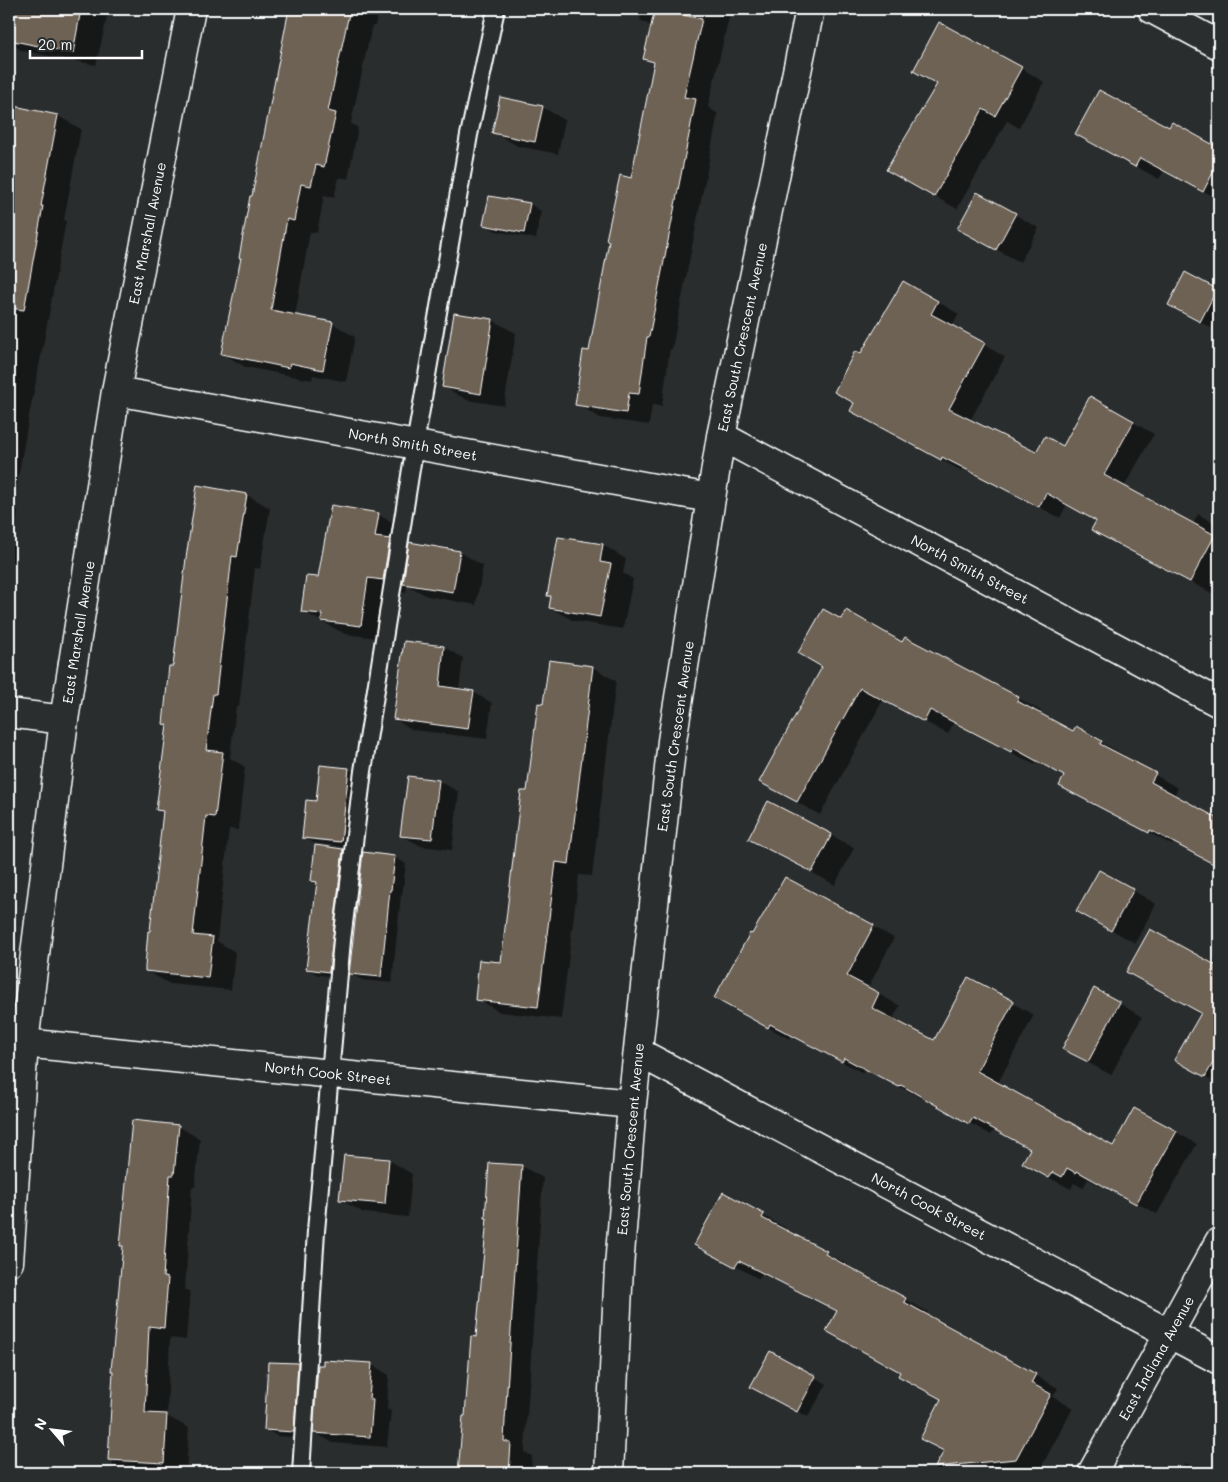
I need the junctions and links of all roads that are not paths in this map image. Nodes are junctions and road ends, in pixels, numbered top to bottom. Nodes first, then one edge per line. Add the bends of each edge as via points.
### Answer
1 (191, 9) edge
2 (496, 9) edge
3 (810, 9) edge
4 (1152, 9) edge
5 (1219, 45) edge
6 (116, 391) junction
7 (721, 436) junction
8 (415, 444) junction
9 (710, 498) junction
10 (1219, 702) edge
11 (9, 713) edge
12 (64, 720) junction
13 (24, 1043) junction
14 (638, 1052) junction
15 (330, 1073) junction
16 (632, 1104) junction
17 (1219, 1242) edge
18 (9, 1262) edge
19 (1170, 1334) junction
20 (1219, 1360) edge
21 (301, 1473) edge
22 (609, 1473) edge
23 (1092, 1473) edge

1 - 6 street, East Marshall Avenue
2 - 8 lane via 469,135
3 - 7 street, East South Crescent Avenue
4 - 5 street
6 - 8 street, North Smith Street
6 - 12 street, East Marshall Avenue
7 - 9 street, East South Crescent Avenue
7 - 10 street, North Smith Street
8 - 9 street, North Smith Street
8 - 15 lane via 363,771 342,940
9 - 14 street, East South Crescent Avenue via 672,741
11 - 12 street
12 - 13 street, East Marshall Avenue
13 - 15 street, North Cook Street
13 - 18 street, East Marshall Avenue
14 - 16 street, East South Crescent Avenue
14 - 19 street, North Cook Street
15 - 16 street, North Cook Street
15 - 21 lane
16 - 22 street, East South Crescent Avenue via 619,1267
17 - 19 street, East Indiana Avenue
19 - 20 street, North Cook Street
19 - 23 street, East Indiana Avenue

